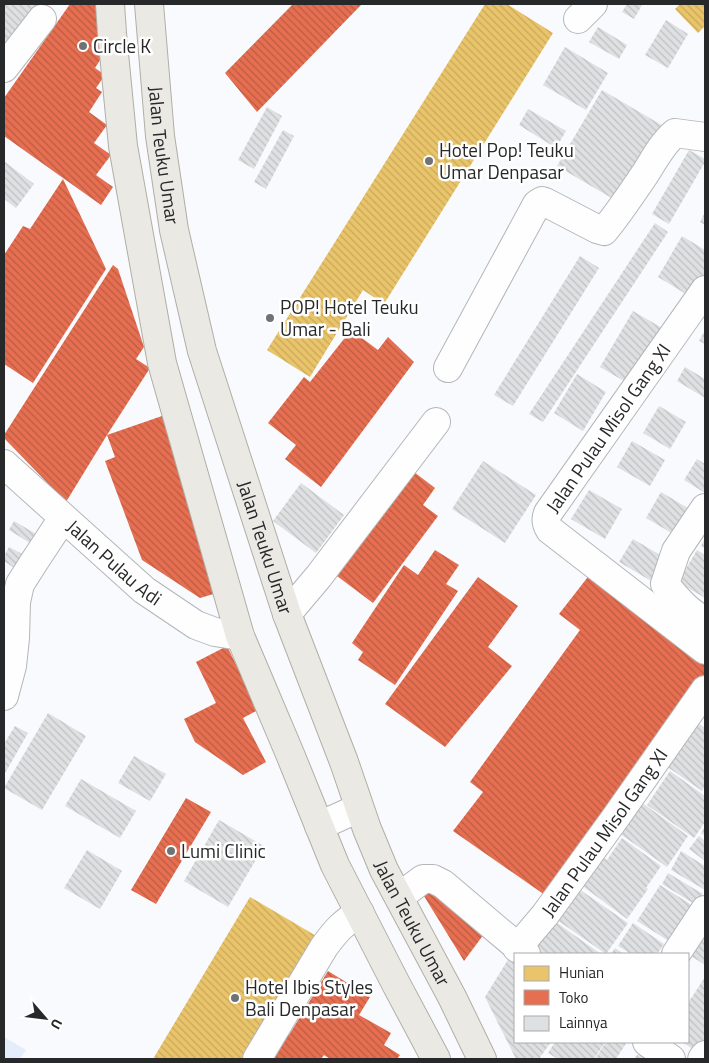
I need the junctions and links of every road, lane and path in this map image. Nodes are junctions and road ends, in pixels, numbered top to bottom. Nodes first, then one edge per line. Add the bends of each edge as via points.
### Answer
1 (110, 4) edge
2 (149, 4) edge
3 (42, 19) dead end
4 (4, 68) edge
5 (705, 137) edge
6 (705, 290) edge
7 (448, 368) dead end
8 (436, 422) dead end
9 (4, 464) edge
10 (705, 508) edge
11 (63, 518) junction
12 (287, 614) junction
13 (705, 620) edge
14 (240, 636) junction
15 (705, 650) edge
16 (705, 690) edge
17 (4, 696) edge
18 (359, 808) junction
19 (319, 826) junction
20 (399, 897) junction
21 (705, 910) edge
22 (360, 913) junction
23 (521, 951) edge
24 (677, 953) edge
25 (648, 1043) edge
26 (705, 1055) edge
27 (257, 1059) edge
28 (436, 1059) edge
29 (482, 1059) edge
30 (671, 1059) edge
31 (702, 1059) edge

1 - 14 main road, Jalan Teuku Umar via 123,146 162,363
2 - 12 main road, Jalan Teuku Umar via 160,136 176,240 202,351
3 - 4 street
5 - 7 street via 675,133 670,137 604,231 545,202 537,204
6 - 15 street, Jalan Pulau Misol Gang XI via 546,519 550,530
8 - 12 street
9 - 11 street, Jalan Pulau Adi
10 - 13 street via 676,551 665,584 676,599
11 - 14 street, Jalan Pulau Adi via 144,590 176,612 196,625
11 - 17 street via 20,584 12,666
12 - 18 main road, Jalan Teuku Umar
14 - 19 main road, Jalan Teuku Umar
16 - 23 street, Jalan Pulau Misol Gang XI
18 - 19 street
18 - 20 main road, Jalan Teuku Umar via 384,870
19 - 22 main road, Jalan Teuku Umar
20 - 23 street via 423,879 433,879
20 - 29 main road, Jalan Teuku Umar
21 - 24 street
22 - 27 street via 346,921 324,947
22 - 28 main road, Jalan Teuku Umar
25 - 30 street
26 - 31 street

